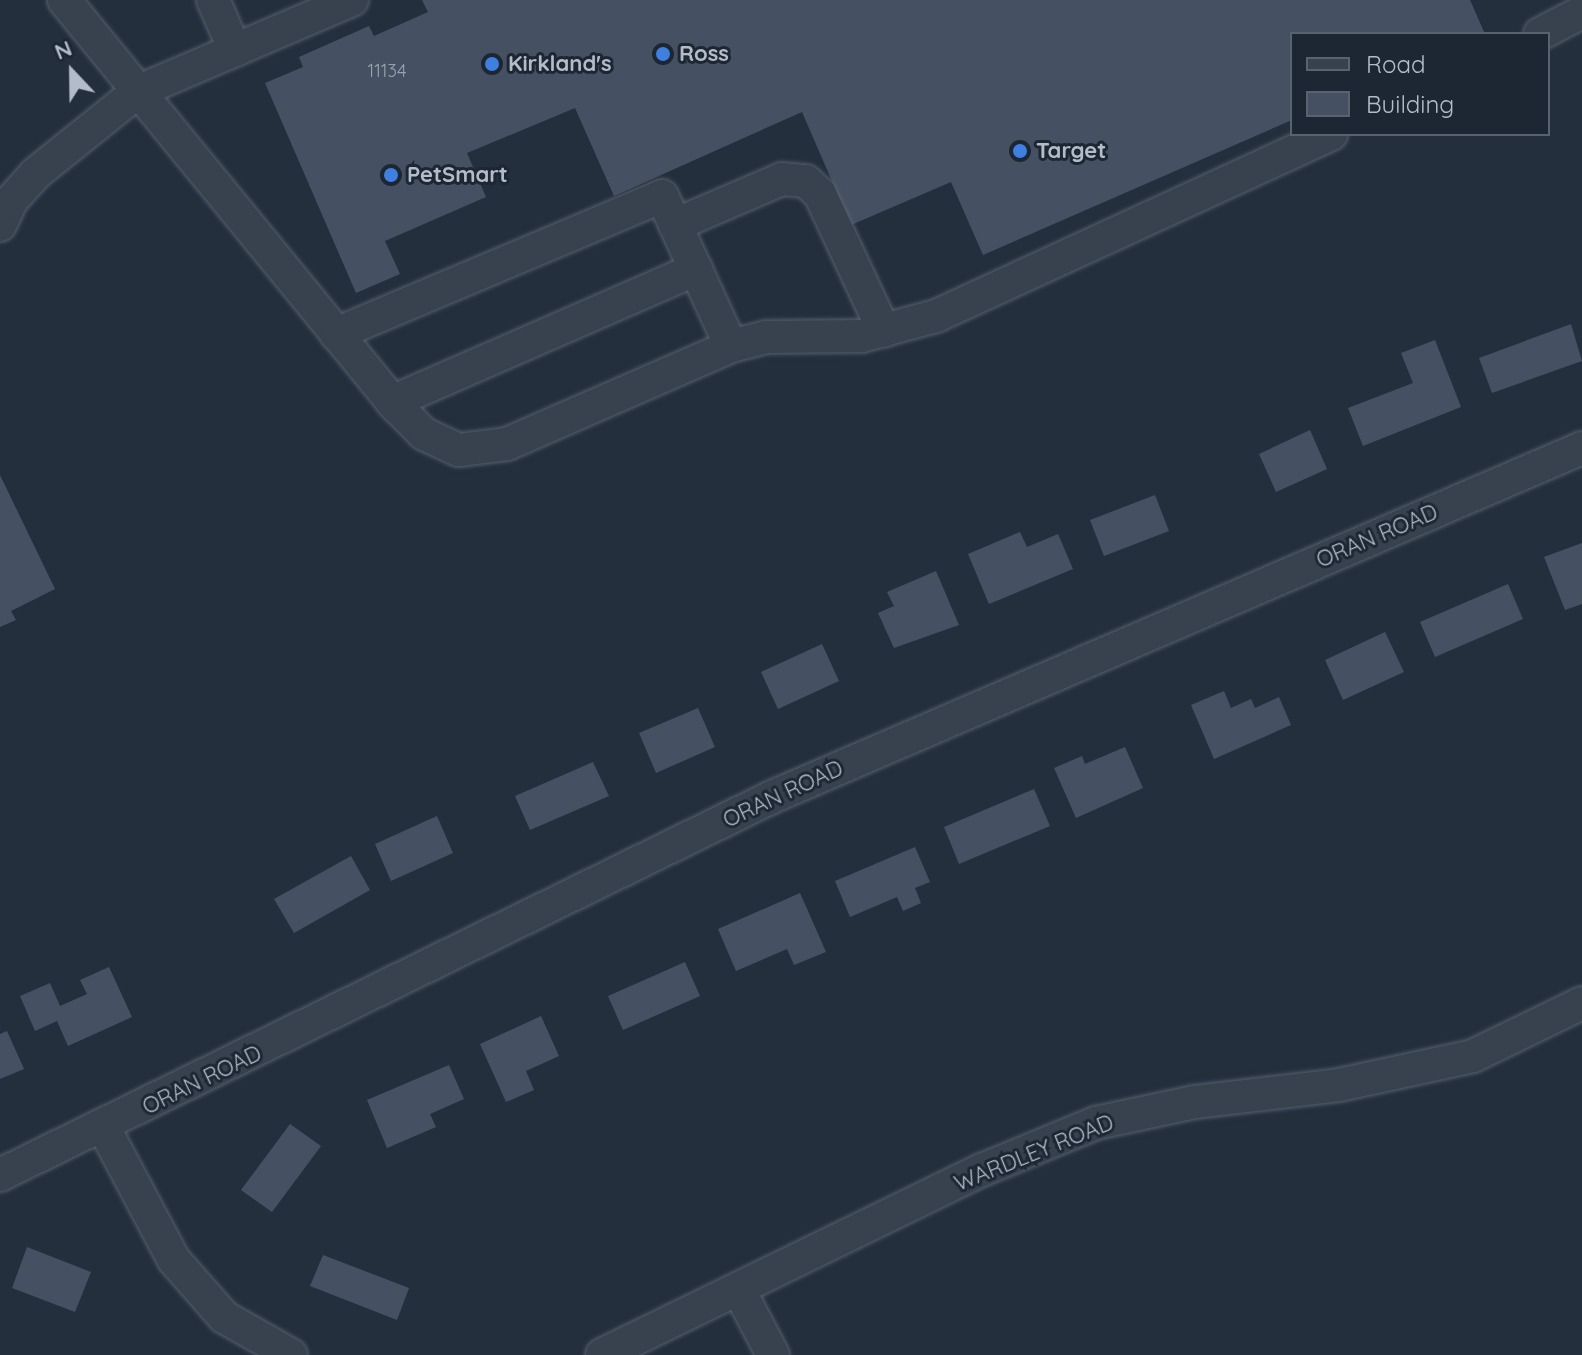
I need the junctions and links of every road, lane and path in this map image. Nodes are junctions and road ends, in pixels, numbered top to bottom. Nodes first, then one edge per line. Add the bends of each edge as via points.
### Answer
1 (64, 0) edge
2 (213, 0) edge
3 (352, 0) edge
4 (1582, 12) edge
5 (1544, 32) edge
6 (235, 50) junction
7 (137, 92) junction
8 (1327, 136) edge
9 (0, 225) edge
10 (675, 225) junction
11 (696, 269) junction
12 (884, 331) junction
13 (336, 334) junction
14 (731, 346) junction
15 (392, 402) junction
16 (1582, 448) edge
17 (1582, 1003) edge
18 (104, 1128) junction
19 (0, 1175) edge
20 (739, 1290) junction
21 (291, 1355) edge
22 (602, 1355) edge
23 (773, 1355) edge

1 - 7 street
2 - 6 street
3 - 6 street
4 - 5 street
6 - 7 street
7 - 9 street via 35,174 11,201
7 - 13 street
8 - 12 street via 936,316
10 - 11 street
10 - 12 street via 782,179 806,181 820,194
10 - 13 street via 662,196
11 - 14 street
11 - 15 street
12 - 14 street via 766,337
13 - 15 street
14 - 15 street via 507,444 476,451 440,444
16 - 18 street, ORAN ROAD via 772,797
17 - 20 street, WARDLEY ROAD via 1473,1056 1339,1085 1195,1102 1096,1123 982,1170
18 - 19 street, ORAN ROAD
18 - 21 street via 174,1260 224,1317
20 - 22 street, WARDLEY ROAD
20 - 23 street

